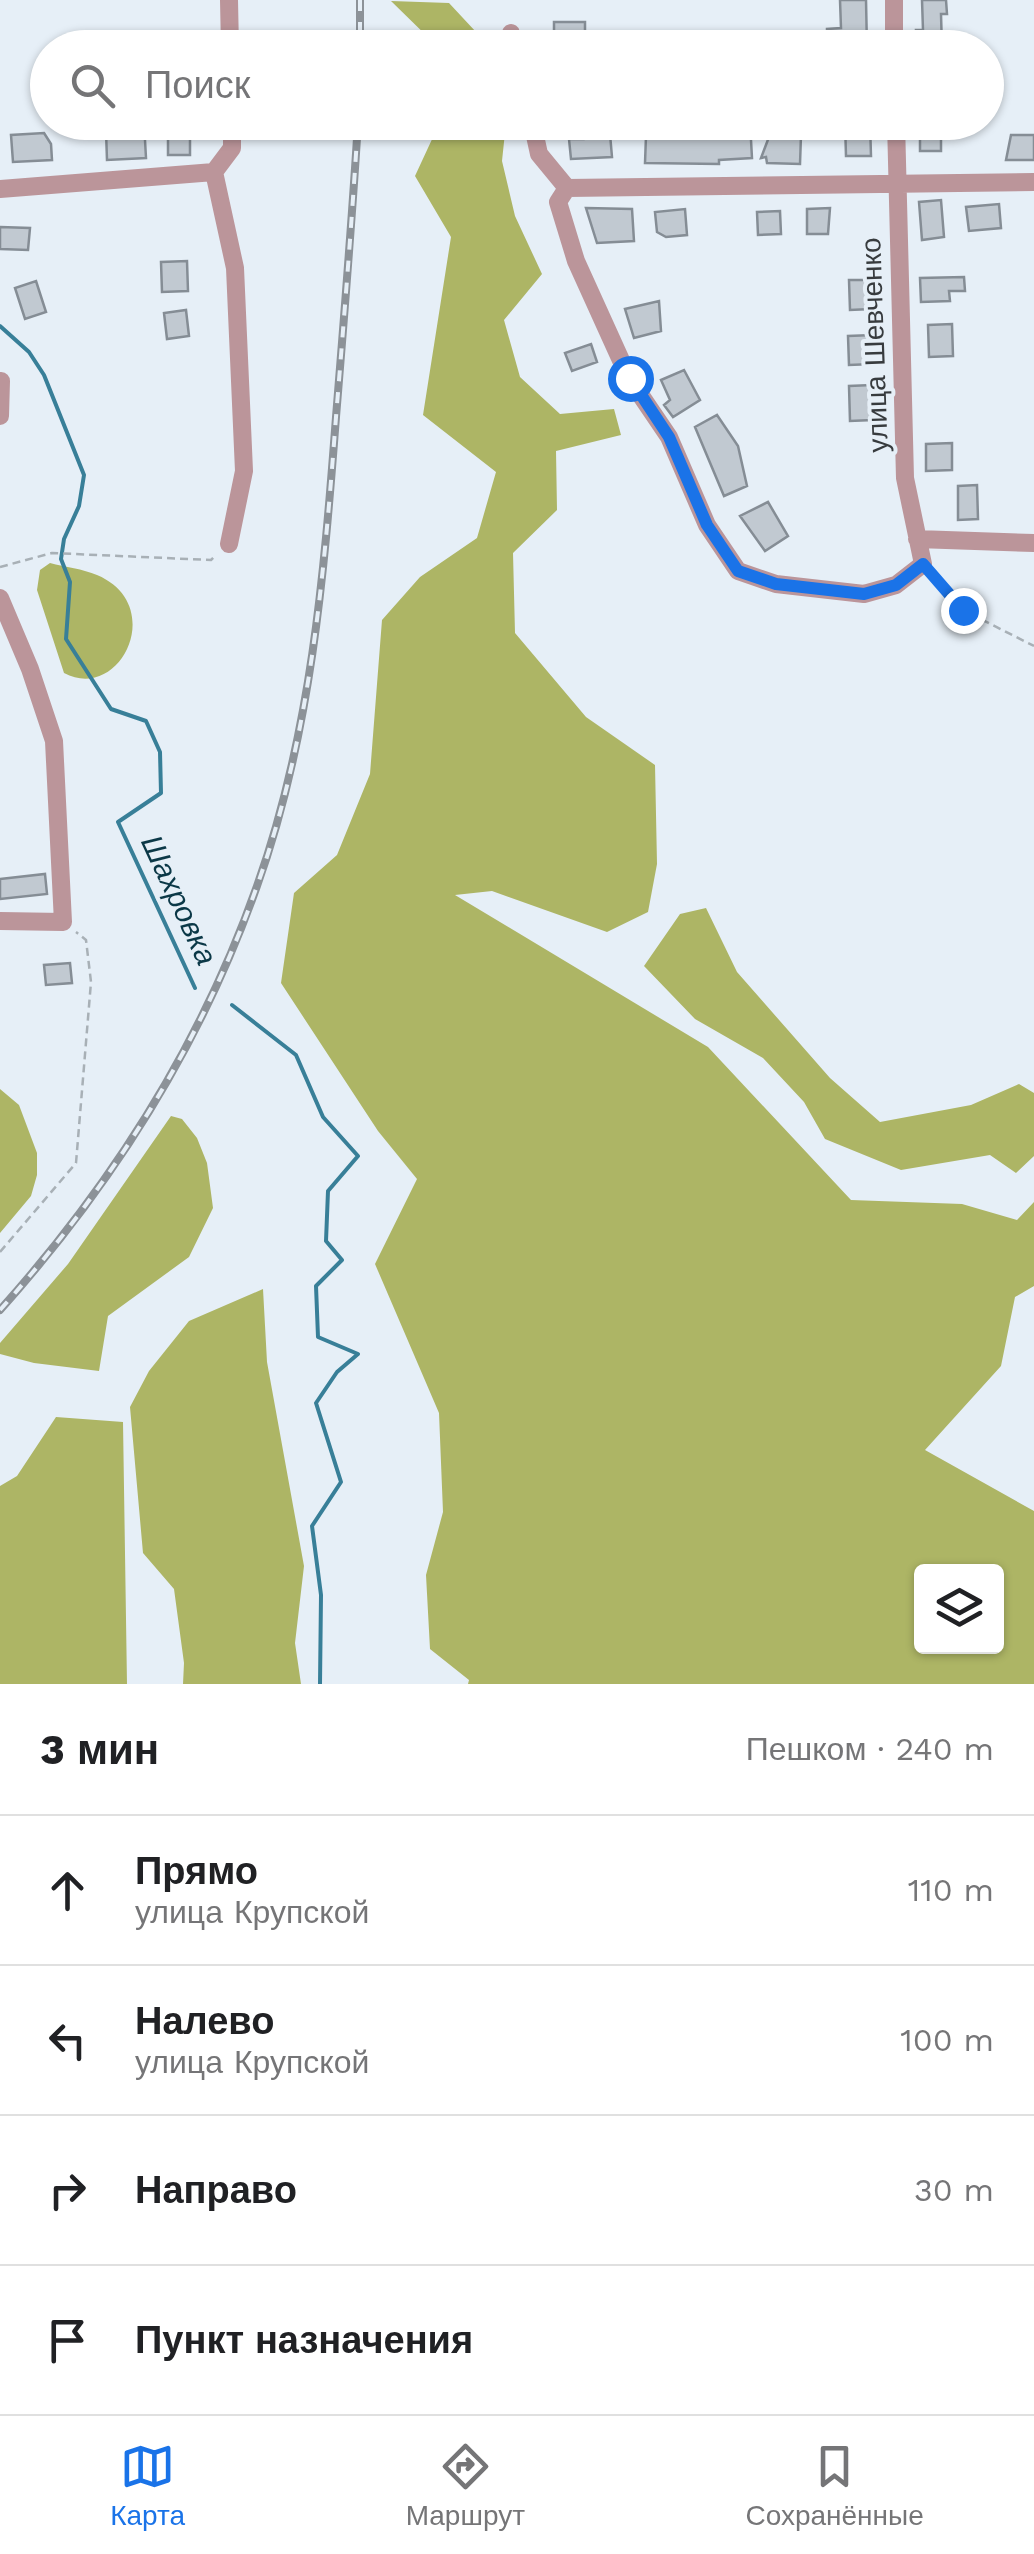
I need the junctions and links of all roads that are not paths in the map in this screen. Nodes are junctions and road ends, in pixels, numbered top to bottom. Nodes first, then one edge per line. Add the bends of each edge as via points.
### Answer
1 (229, 0) edge
2 (894, 0) edge
3 (230, 30) edge
4 (894, 30) edge
5 (232, 140) edge
6 (536, 140) edge
7 (896, 140) edge
8 (214, 172) junction
9 (896, 182) junction
10 (1034, 182) edge
11 (567, 188) junction
12 (0, 189) edge
13 (0, 381) edge
14 (0, 416) edge
15 (918, 539) junction
16 (1032, 543) edge
17 (229, 544) road end
18 (0, 598) edge
19 (0, 921) edge

1 - 3 street
2 - 4 street
5 - 8 street
6 - 11 street
7 - 9 street, улица Шевченко
8 - 12 street
8 - 17 street via 235,268 244,471
9 - 10 street
9 - 11 street
9 - 15 street, улица Шевченко via 905,478
11 - 15 street, улица Шевченко via 558,202 576,261 630,378 669,437 707,525 738,571 776,584 864,594 896,585 923,564
13 - 14 street
15 - 16 street
18 - 19 street via 54,741 64,922

